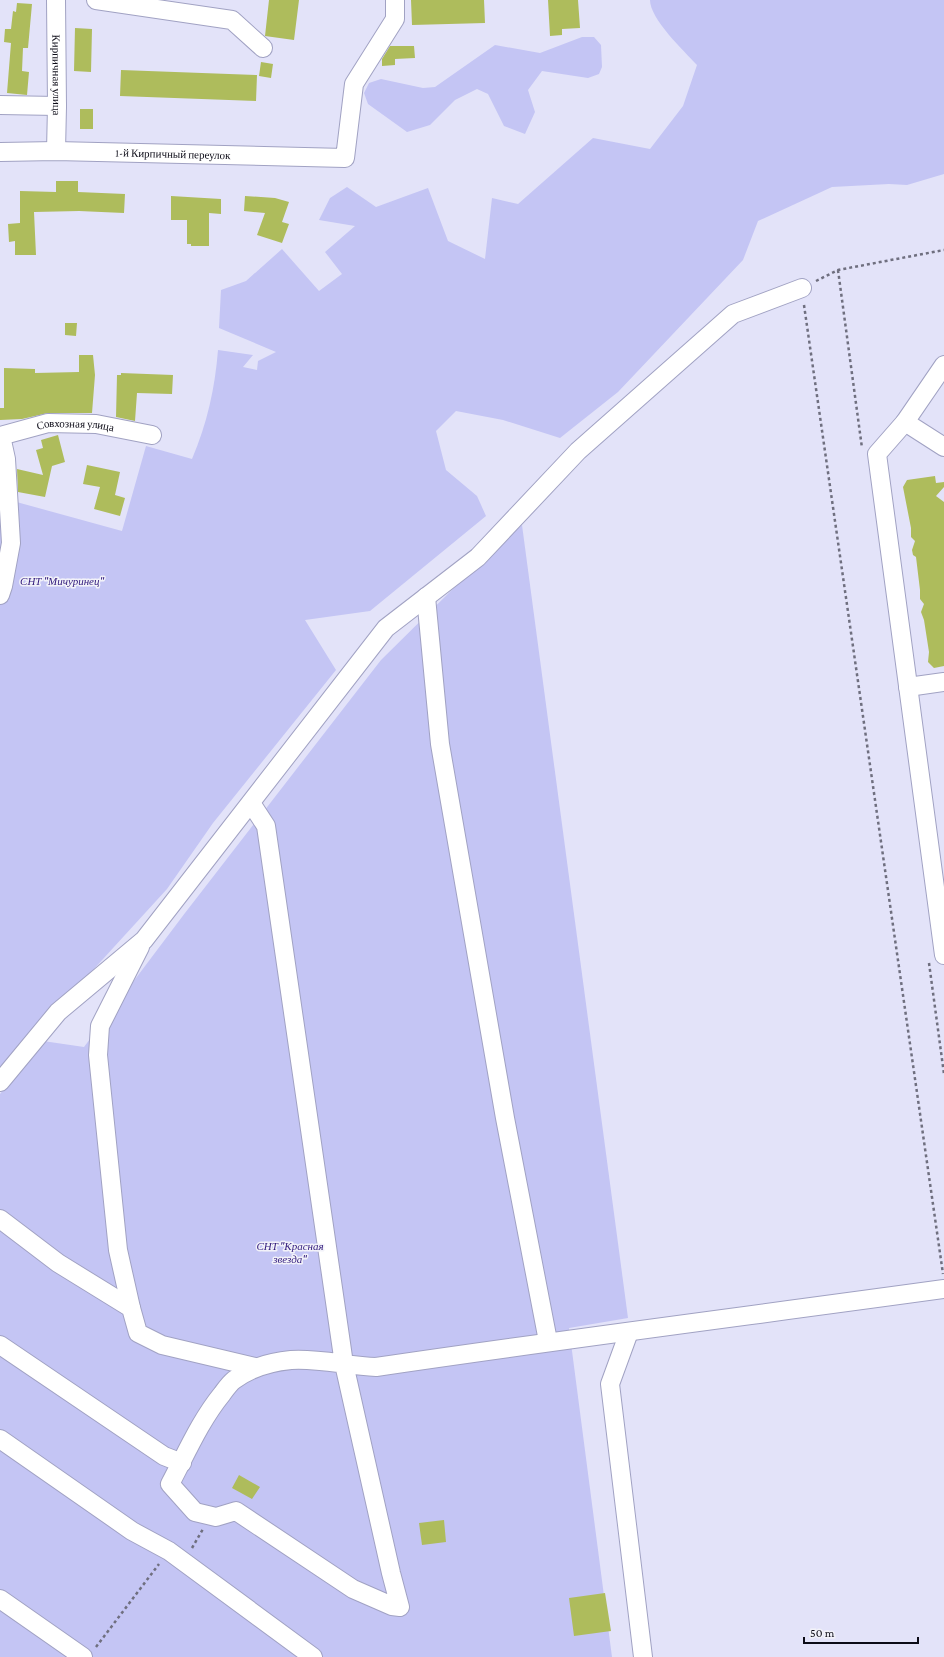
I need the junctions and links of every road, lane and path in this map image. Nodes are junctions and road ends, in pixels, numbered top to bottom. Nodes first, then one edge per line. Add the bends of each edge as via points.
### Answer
1 (56, 0) edge
2 (96, 0) edge
3 (395, 0) edge
4 (263, 48) dead end
5 (0, 105) edge
6 (57, 106) junction
7 (56, 151) junction
8 (0, 152) edge
9 (944, 250) edge
10 (802, 288) junction
11 (944, 364) edge
12 (905, 422) junction
13 (152, 435) dead end
14 (1, 436) edge
15 (944, 446) edge
16 (0, 595) edge
17 (426, 597) junction
18 (944, 682) edge
19 (908, 687) junction
20 (251, 803) junction
21 (941, 914) edge
22 (144, 940) junction
23 (944, 955) edge
24 (0, 1082) edge
25 (0, 1219) edge
26 (943, 1282) edge
27 (131, 1308) junction
28 (629, 1332) junction
29 (548, 1341) junction
30 (0, 1346) edge
31 (344, 1364) junction
32 (255, 1367) junction
33 (0, 1439) edge
34 (182, 1463) junction
35 (216, 1517) junction
36 (169, 1551) junction
37 (184, 1561) junction
38 (0, 1599) edge
39 (88, 1654) edge
40 (313, 1657) edge
41 (643, 1657) edge

1 - 6 street, Кирпичная улица
2 - 4 street via 232,20
3 - 7 street, 1-й Кирпичный переулок via 395,19 354,84 345,158
5 - 6 street
6 - 7 street, Кирпичная улица
7 - 8 street, 1-й Кирпичный переулок
9 - 10 path via 838,270
10 - 17 street via 733,314 578,451 478,557
10 - 26 path
11 - 12 street
12 - 15 street
12 - 19 street via 877,454
13 - 14 street, Совхозная улица via 96,424 48,423
14 - 16 street via 6,459 11,543
17 - 20 street via 386,628
17 - 29 street via 440,744 505,1118
18 - 19 street
19 - 21 street
20 - 22 street
20 - 31 street via 266,826
21 - 23 street
22 - 24 street via 58,1012
22 - 27 street via 100,1026 98,1055 118,1250
25 - 27 street via 58,1263
26 - 28 street
27 - 32 street via 138,1333 162,1345
28 - 29 street
28 - 41 street via 610,1384
29 - 31 street via 376,1367
30 - 34 street via 164,1456
31 - 32 street via 290,1360
31 - 35 street via 400,1607 353,1589 236,1511
32 - 34 street via 233,1381 210,1409
33 - 36 street via 132,1532
34 - 35 street via 170,1484 195,1512
35 - 37 path via 204,1527
36 - 37 street
36 - 39 path
37 - 40 street
38 - 39 street

